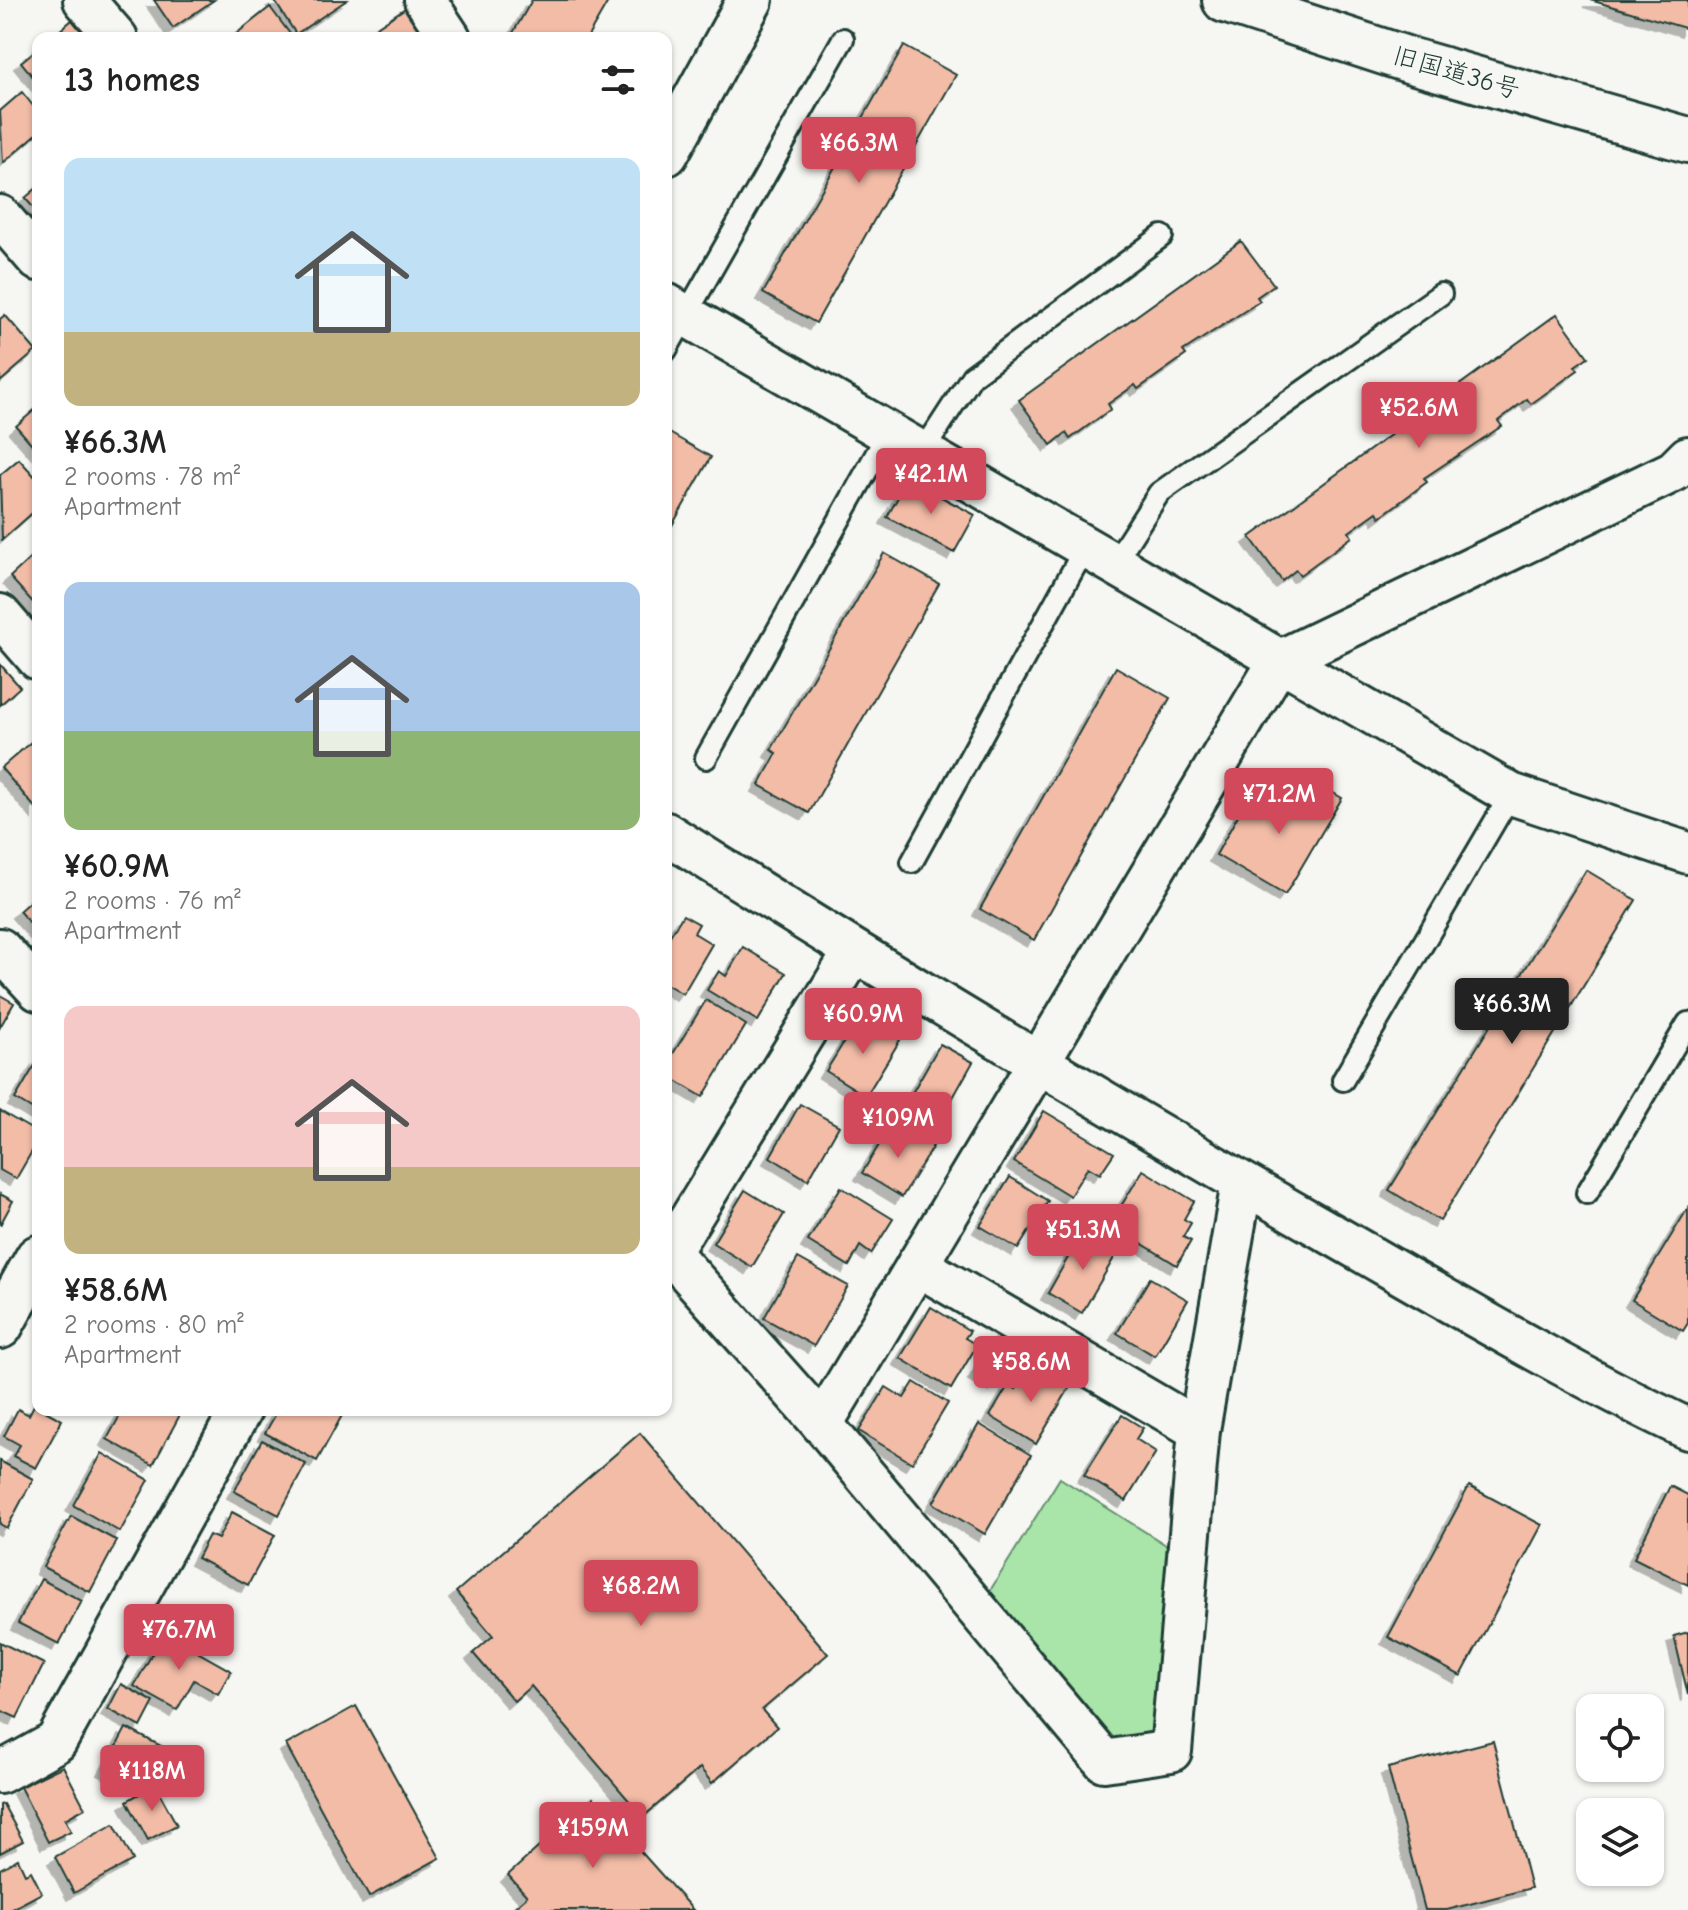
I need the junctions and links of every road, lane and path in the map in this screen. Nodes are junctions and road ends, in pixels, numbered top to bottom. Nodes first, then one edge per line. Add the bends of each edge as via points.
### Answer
1 (84, 0) edge
2 (425, 0) edge
3 (750, 0) edge
4 (1225, 0) edge
5 (112, 32) edge
6 (446, 32) edge
7 (843, 39) dead end
8 (1688, 140) edge
9 (672, 142) edge
10 (0, 216) edge
11 (1162, 236) dead end
12 (32, 253) edge
13 (1441, 294) dead end
14 (676, 309) edge
15 (888, 433) junction
16 (922, 453) junction
17 (1688, 457) edge
18 (1099, 556) junction
19 (0, 615) edge
20 (32, 652) edge
21 (1279, 661) junction
22 (706, 758) dead end
23 (1511, 794) junction
24 (672, 837) edge
25 (1688, 853) edge
26 (912, 862) dead end
27 (0, 949) edge
28 (854, 952) junction
29 (32, 984) edge
30 (1688, 1023) edge
31 (1039, 1063) junction
32 (1343, 1080) dead end
33 (1242, 1183) junction
34 (1587, 1193) dead end
35 (672, 1244) edge
36 (672, 1255) edge
37 (917, 1265) junction
38 (32, 1269) edge
39 (0, 1326) edge
40 (238, 1416) edge
41 (822, 1424) junction
42 (1688, 1429) edge
43 (1199, 1430) junction
44 (0, 1773) edge

1 - 5 street
2 - 6 street
3 - 9 street
4 - 8 street, 旧国道36号 via 1412,61
7 - 14 lane
10 - 12 street
11 - 16 lane via 972,376
13 - 18 lane via 1159,493
14 - 15 street
15 - 16 street
15 - 22 lane
16 - 18 street
17 - 21 street via 1674,471
18 - 21 street
18 - 26 lane
19 - 20 street
21 - 23 street
21 - 31 street
23 - 25 street
23 - 32 lane
24 - 28 street
27 - 29 street
28 - 31 street
28 - 35 street
30 - 34 lane
31 - 33 street
31 - 37 street
33 - 42 street via 1594,1385
33 - 43 street
36 - 41 street
37 - 41 street
37 - 43 street
38 - 39 street
40 - 44 street via 56,1742
41 - 43 street via 1104,1761 1171,1751

